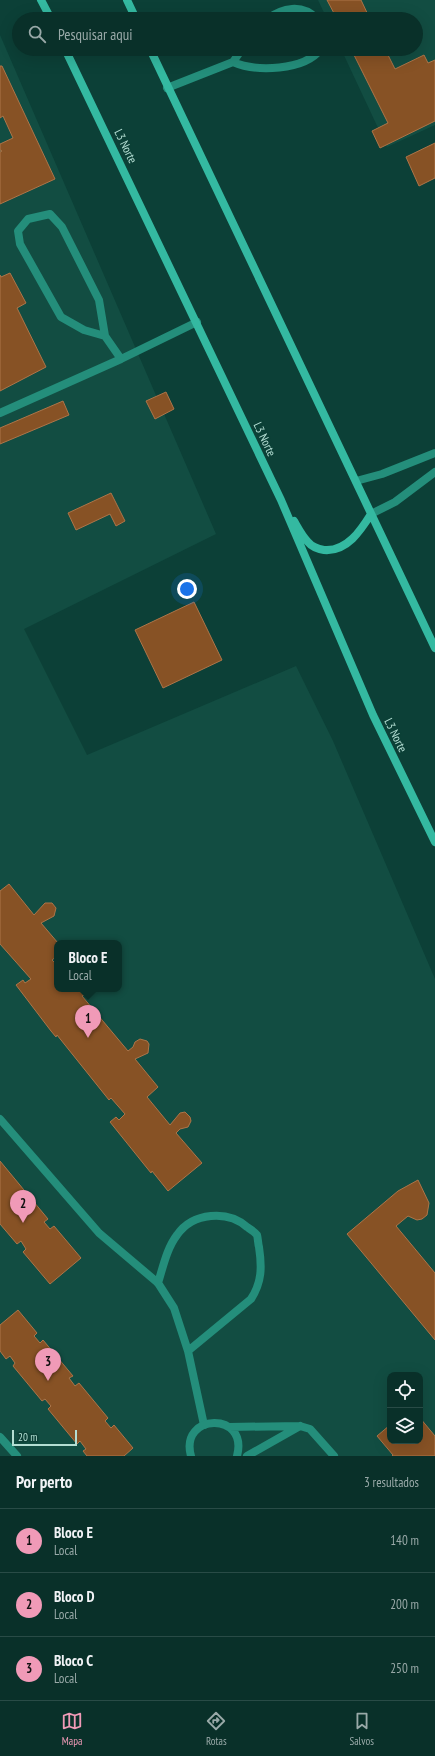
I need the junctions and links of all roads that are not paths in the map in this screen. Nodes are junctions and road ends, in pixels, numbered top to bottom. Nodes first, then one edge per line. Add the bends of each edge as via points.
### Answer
1 (41, 0) edge
2 (127, 0) edge
3 (288, 0) edge
4 (292, 8) junction
5 (47, 12) edge
6 (133, 12) edge
7 (277, 12) edge
8 (307, 12) edge
9 (68, 56) edge
10 (153, 56) edge
11 (237, 56) edge
12 (313, 56) edge
13 (233, 62) junction
14 (167, 88) junction
15 (197, 322) junction
16 (105, 336) junction
17 (120, 360) junction
18 (0, 413) edge
19 (435, 453) edge
20 (435, 472) edge
21 (356, 481) junction
22 (281, 500) junction
23 (371, 514) junction
24 (435, 648) edge
25 (435, 842) edge
26 (0, 1119) edge
27 (158, 1283) junction
28 (188, 1351) junction
29 (204, 1425) junction
30 (300, 1426) junction
31 (229, 1427) junction
32 (0, 1437) edge
33 (17, 1456) edge
34 (191, 1456) edge
35 (237, 1456) edge
36 (247, 1456) edge
37 (334, 1456) edge

1 - 5 main road
2 - 6 main road
3 - 4 street
4 - 7 street
4 - 8 street
9 - 15 main road, L3 Norte
10 - 14 main road
11 - 13 street
12 - 13 street via 308,60 276,67 243,66
13 - 14 street
14 - 21 main road
15 - 17 street
15 - 22 main road, L3 Norte
16 - 16 street via 84,330 61,317 20,244 18,231 28,219 50,214 62,227 99,300
16 - 17 street
17 - 18 street
19 - 21 street via 382,474
20 - 23 street via 396,502
21 - 23 main road
22 - 23 main road via 308,543 322,550 346,545 360,531
22 - 25 main road, L3 Norte via 373,714
23 - 24 main road
26 - 27 street via 99,1233
27 - 28 street via 174,1308
27 - 28 street via 177,1234 190,1223 205,1217 228,1216 240,1221 257,1235 261,1276 257,1290 251,1299
28 - 29 street
29 - 31 street via 219,1423
29 - 34 street via 192,1436
30 - 31 street
30 - 36 street
30 - 37 street via 310,1430
31 - 35 street via 238,1440
32 - 33 street

